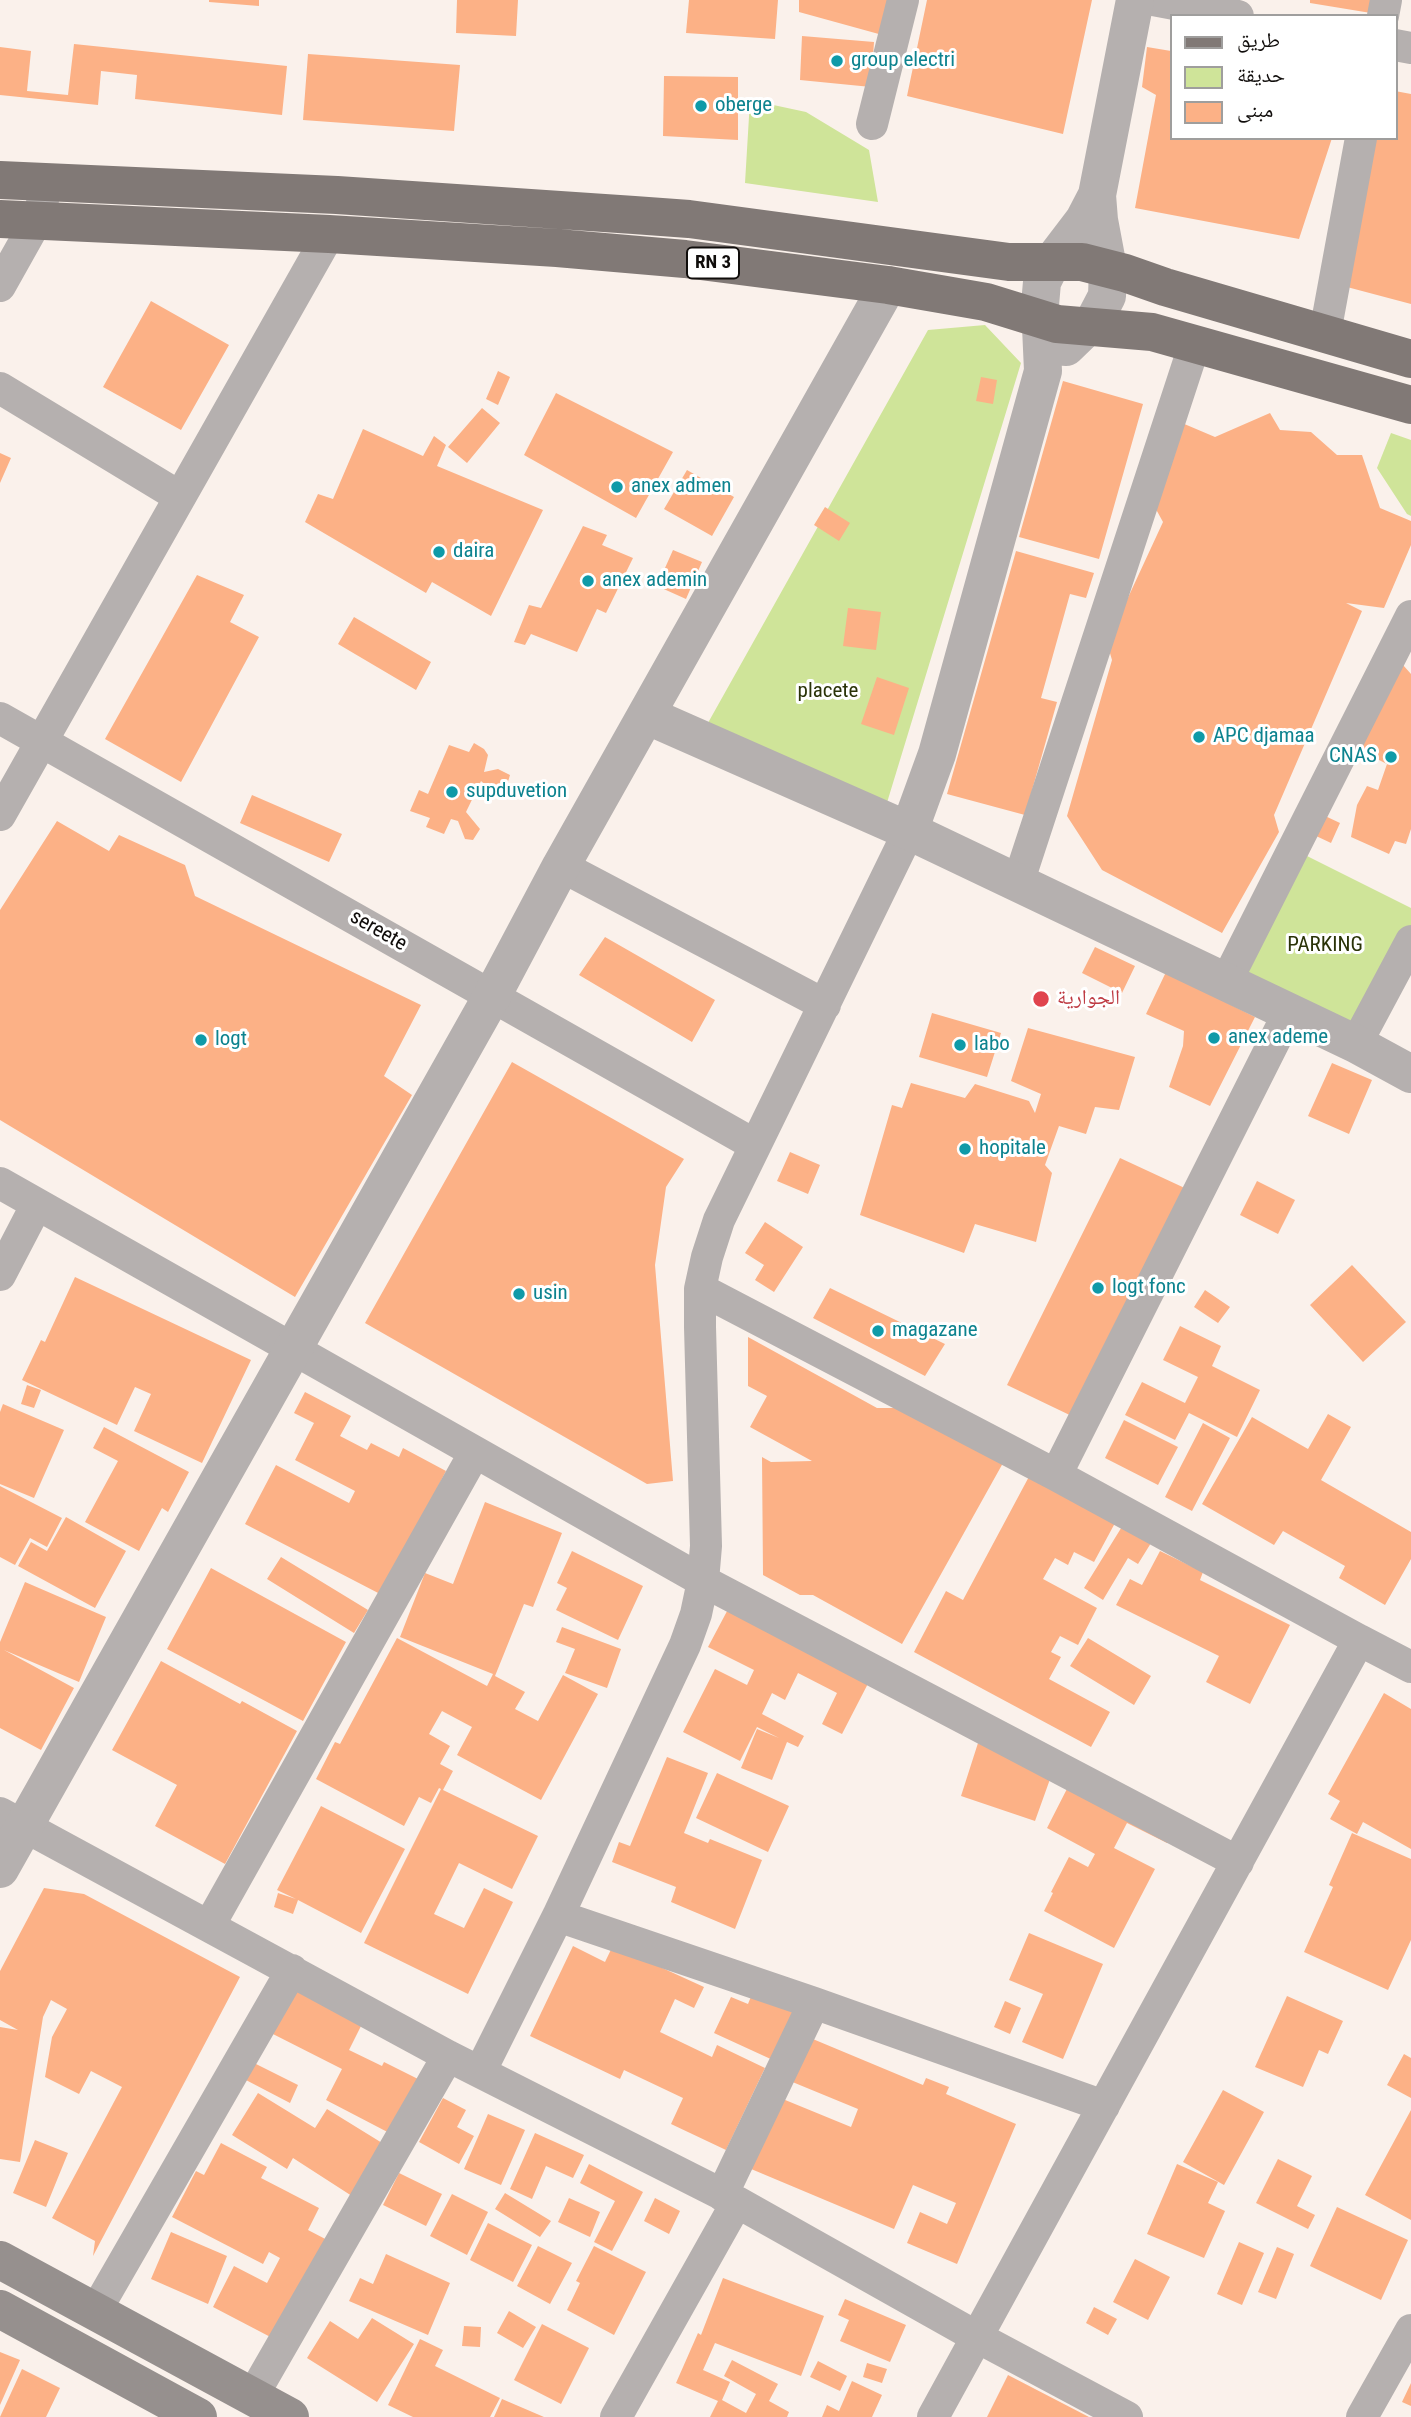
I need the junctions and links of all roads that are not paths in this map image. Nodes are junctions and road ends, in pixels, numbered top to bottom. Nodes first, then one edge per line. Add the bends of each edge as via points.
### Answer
1 (903, 0) edge
2 (1135, 0) edge
3 (1153, 0) edge
4 (1227, 14) edge
5 (872, 124) dead end
6 (1360, 140) edge
7 (0, 180) edge
8 (49, 181) junction
9 (1097, 195) junction
10 (560, 210) junction
11 (0, 219) edge
12 (37, 220) junction
13 (329, 234) junction
14 (557, 247) junction
15 (1052, 262) junction
16 (1108, 268) junction
17 (888, 285) junction
18 (0, 286) edge
19 (1040, 319) junction
20 (1088, 327) junction
21 (1325, 332) junction
22 (1195, 343) junction
23 (1411, 359) edge
24 (1043, 370) junction
25 (0, 388) edge
26 (1411, 405) edge
27 (180, 496) junction
28 (1411, 616) edge
29 (646, 715) junction
30 (0, 718) edge
31 (42, 741) junction
32 (0, 815) edge
33 (909, 831) junction
34 (561, 866) junction
35 (1018, 883) junction
36 (1411, 941) edge
37 (1226, 982) junction
38 (492, 996) junction
39 (825, 1006) junction
40 (1289, 1012) junction
41 (1356, 1044) junction
42 (1411, 1074) edge
43 (755, 1145) junction
44 (0, 1183) edge
45 (37, 1204) junction
46 (0, 1275) edge
47 (700, 1289) junction
48 (292, 1348) junction
49 (475, 1452) junction
50 (1056, 1475) junction
51 (703, 1581) junction
52 (1359, 1640) junction
53 (1411, 1667) edge
54 (12, 1820) edge
55 (1238, 1862) junction
56 (0, 1869) edge
57 (558, 1916) junction
58 (209, 1926) junction
59 (292, 1970) junction
60 (814, 2003) junction
61 (448, 2056) junction
62 (480, 2072) junction
63 (1104, 2106) junction
64 (729, 2198) junction
65 (0, 2260) edge
66 (0, 2309) edge
67 (95, 2312) junction
68 (1411, 2330) edge
69 (977, 2337) junction
70 (252, 2397) junction
71 (198, 2417) edge
72 (290, 2417) edge
73 (616, 2417) edge
74 (933, 2417) edge
75 (1127, 2417) edge
76 (1362, 2417) edge

1 - 5 street
2 - 9 street
3 - 4 street
6 - 21 street
7 - 8 main road, RN 3
8 - 10 main road, RN 3
8 - 12 street
9 - 15 street via 1075,235
9 - 16 street
10 - 14 main road
10 - 15 main road, RN 3 via 689,219 1009,262
11 - 12 main road, RN 3
12 - 13 main road, RN 3
12 - 18 street
13 - 14 main road, RN 3
13 - 27 street
14 - 17 main road, RN 3
15 - 16 main road, RN 3
15 - 19 street via 1042,282
16 - 20 street via 1107,296
16 - 21 main road, RN 3
17 - 19 main road, RN 3 via 986,302
17 - 29 street
19 - 20 main road, RN 3
19 - 24 street
20 - 22 main road, RN 3 via 1152,332
20 - 24 street
21 - 23 main road, RN 3
22 - 26 main road, RN 3
22 - 35 street
24 - 33 street via 937,754
25 - 27 street
27 - 31 street
28 - 37 street
29 - 33 street
29 - 34 street
30 - 31 street, sereete
31 - 32 street
31 - 38 street, sereete
33 - 35 street
33 - 39 street
34 - 38 street
34 - 39 street
35 - 37 street
36 - 41 street
37 - 40 street
38 - 43 street, sereete
38 - 48 street
39 - 43 street
40 - 41 street
40 - 50 street
41 - 42 street
43 - 47 street via 719,1220
44 - 45 street
45 - 46 street
45 - 48 street
47 - 50 street
47 - 51 street
48 - 49 street
48 - 54 street
49 - 51 street
49 - 58 street
50 - 52 street
51 - 55 street
51 - 57 street via 685,1645
52 - 53 street
52 - 55 street
54 - 56 street
54 - 58 street
55 - 63 street
57 - 60 street
57 - 62 street
58 - 59 street
59 - 61 street
59 - 67 street
60 - 63 street
60 - 64 street
61 - 62 street
61 - 70 street
62 - 64 street
63 - 69 street
64 - 69 street
64 - 73 street
65 - 67 main road
66 - 71 main road
67 - 70 main road
68 - 76 street
69 - 74 street
69 - 75 street
70 - 72 main road

